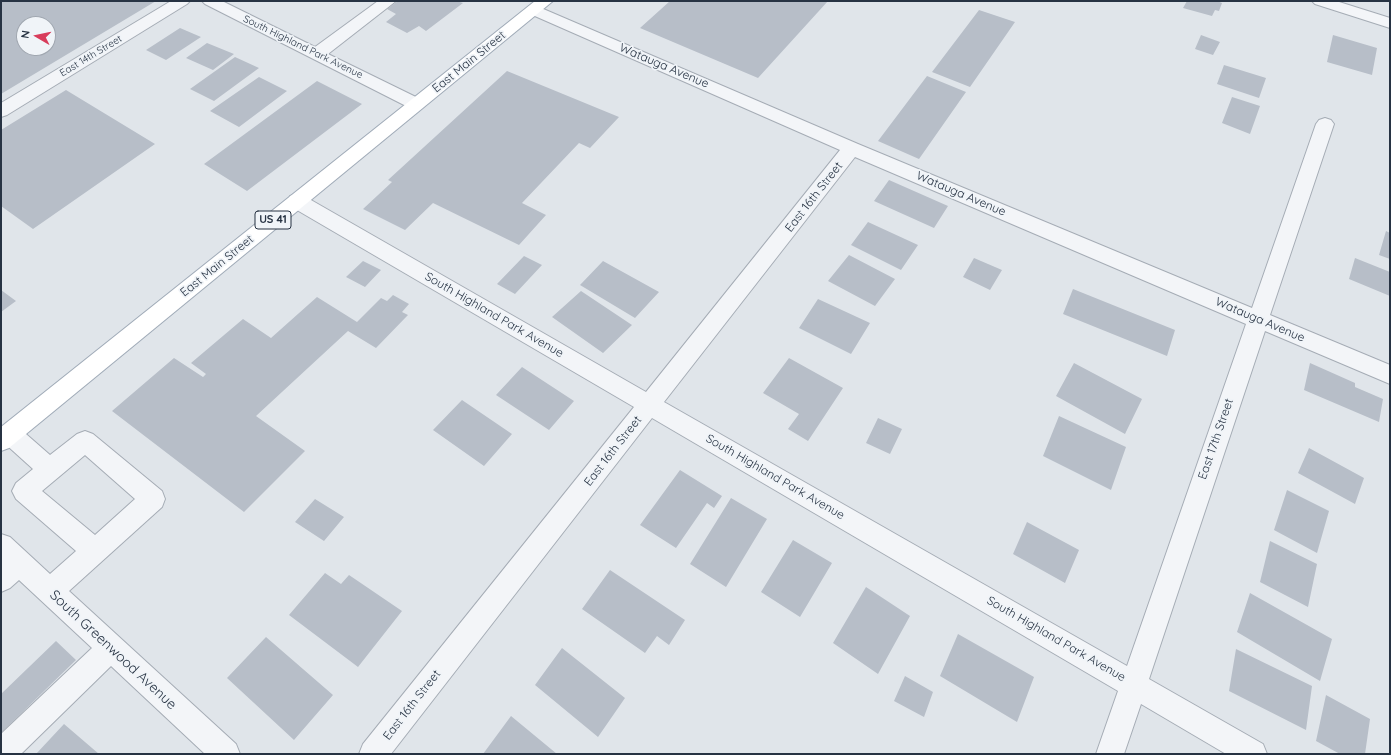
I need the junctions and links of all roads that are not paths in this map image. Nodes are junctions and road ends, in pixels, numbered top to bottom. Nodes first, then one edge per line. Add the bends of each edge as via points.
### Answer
1 (182, 1) edge
2 (210, 1) edge
3 (388, 1) edge
4 (1320, 1) edge
5 (539, 5) edge
6 (1365, 8) edge
7 (1390, 23) edge
8 (317, 54) junction
9 (416, 104) junction
10 (1, 111) edge
11 (1325, 124) dead end
12 (852, 148) junction
13 (297, 201) junction
14 (1258, 318) junction
15 (1390, 375) edge
16 (649, 405) junction
17 (5, 437) edge
18 (50, 470) junction
19 (95, 551) junction
20 (7, 563) edge
21 (50, 591) junction
22 (111, 648) junction
23 (1132, 684) junction
24 (1, 754) edge
25 (226, 754) edge
26 (373, 754) edge
27 (1110, 754) edge
28 (1253, 754) edge

1 - 10 street, East 14th Street
2 - 8 street, South Highland Park Avenue
3 - 8 street
4 - 6 street
5 - 9 main road, East Main Street / US 41
5 - 12 street, Watauga Avenue
6 - 7 street
8 - 9 street, South Highland Park Avenue
9 - 13 main road, East Main Street / US 41
11 - 14 street, East 17th Street
12 - 14 street, Watauga Avenue
12 - 16 street, East 16th Street
13 - 16 street, South Highland Park Avenue
13 - 17 main road, East Main Street / US 41
14 - 15 street, Watauga Avenue
14 - 23 street, East 17th Street
16 - 23 street, South Highland Park Avenue
16 - 26 street, East 16th Street
17 - 18 street
18 - 19 street via 24,491
18 - 19 street via 85,441 152,499
19 - 21 street
20 - 21 street, South Greenwood Avenue
21 - 22 street, South Greenwood Avenue
22 - 24 street
22 - 25 street, South Greenwood Avenue
23 - 27 street, East 17th Street
23 - 28 street, South Highland Park Avenue

